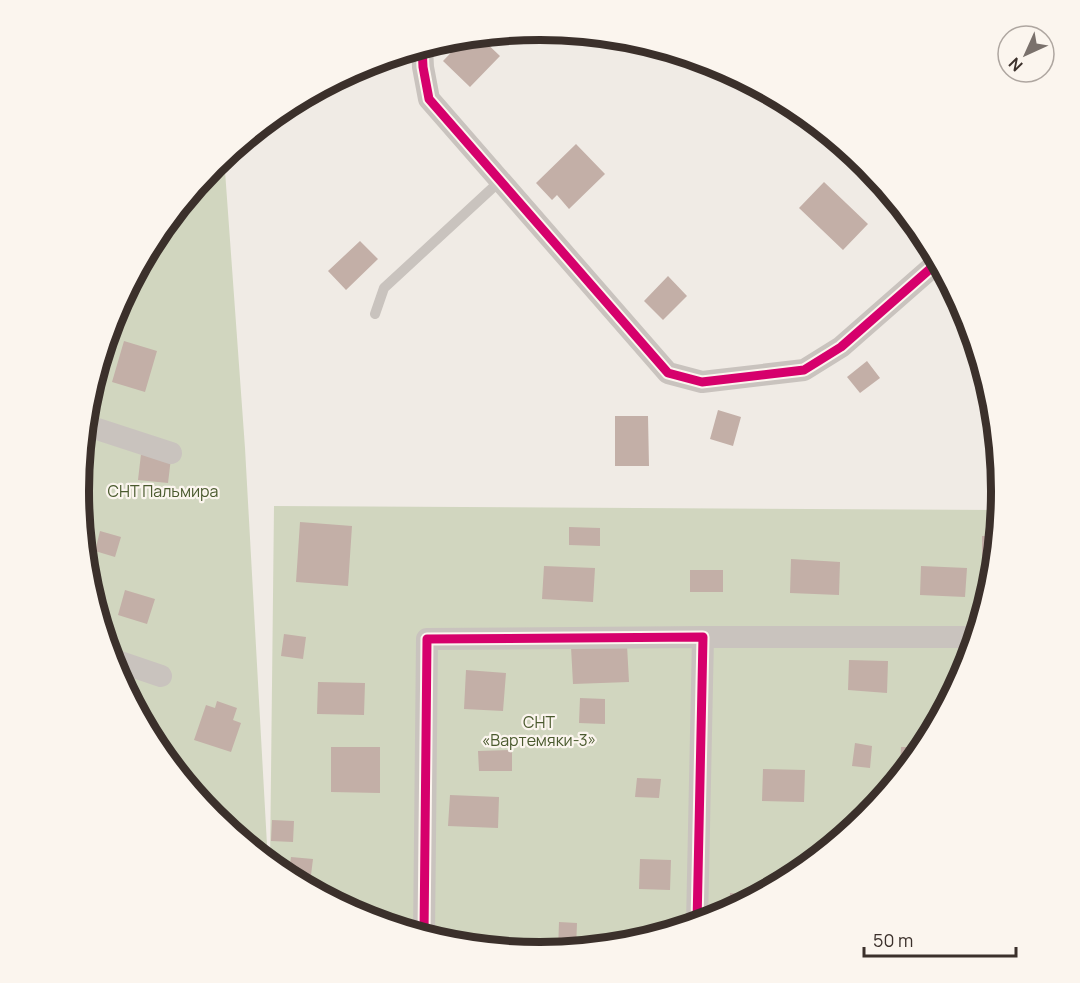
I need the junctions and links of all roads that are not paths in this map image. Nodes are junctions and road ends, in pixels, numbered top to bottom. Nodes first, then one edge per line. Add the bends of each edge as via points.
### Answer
1 (422, 56) edge
2 (500, 181) junction
3 (932, 267) edge
4 (375, 314) dead end
5 (94, 428) edge
6 (171, 453) dead end
7 (703, 637) junction
8 (966, 639) edge
9 (123, 663) edge
10 (161, 676) dead end
11 (697, 914) edge
12 (424, 927) edge

1 - 2 street via 429,99
2 - 3 street via 668,373 702,382 804,370 841,347
2 - 4 lane via 384,288
5 - 6 street
7 - 8 street
7 - 11 street
7 - 12 street via 427,639
9 - 10 street

